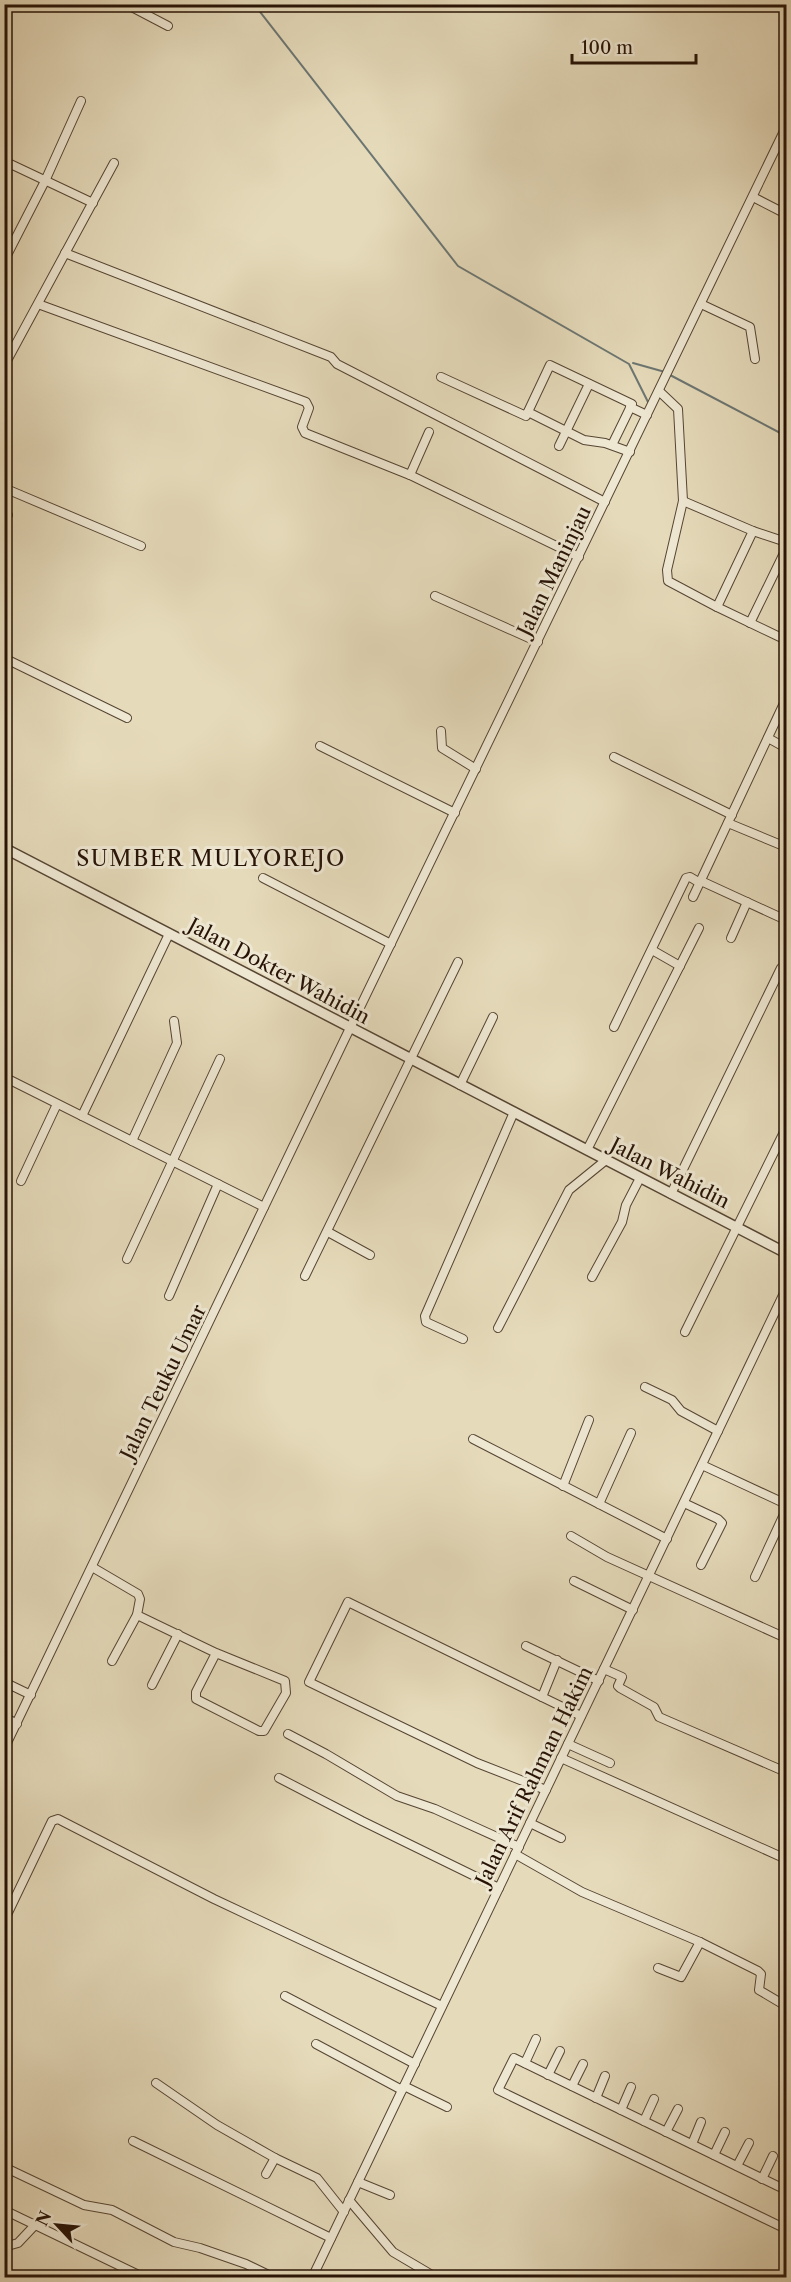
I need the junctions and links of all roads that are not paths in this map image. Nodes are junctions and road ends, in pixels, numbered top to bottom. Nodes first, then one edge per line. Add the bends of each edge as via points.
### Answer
1 (126, 4) edge
2 (168, 26) dead end
3 (81, 101) dead end
4 (786, 127) edge
5 (4, 161) edge
6 (114, 164) dead end
7 (45, 181) junction
8 (753, 197) junction
9 (93, 203) junction
10 (786, 214) edge
11 (65, 253) junction
12 (4, 261) edge
13 (38, 304) junction
14 (701, 304) junction
15 (8, 354) edge
16 (755, 360) dead end
17 (4, 366) edge
18 (441, 377) dead end
19 (589, 384) junction
20 (657, 395) junction
21 (630, 407) junction
22 (528, 412) junction
23 (648, 415) junction
24 (566, 431) junction
25 (429, 432) dead end
26 (612, 445) junction
27 (559, 446) dead end
28 (630, 452) junction
29 (410, 475) junction
30 (4, 488) edge
31 (683, 501) junction
32 (605, 502) junction
33 (753, 531) junction
34 (786, 542) edge
35 (141, 546) dead end
36 (786, 549) edge
37 (579, 557) junction
38 (435, 596) dead end
39 (717, 608) junction
40 (750, 623) junction
41 (786, 640) edge
42 (538, 642) junction
43 (4, 658) edge
44 (786, 700) edge
45 (127, 718) dead end
46 (441, 731) dead end
47 (768, 738) junction
48 (320, 746) dead end
49 (786, 748) edge
50 (614, 757) dead end
51 (476, 769) junction
52 (455, 813) junction
53 (732, 815) junction
54 (728, 823) junction
55 (786, 847) edge
56 (4, 848) edge
57 (263, 878) dead end
58 (701, 882) junction
59 (693, 897) dead end
60 (747, 902) junction
61 (786, 920) edge
62 (699, 927) dead end
63 (169, 934) junction
64 (730, 938) dead end
65 (391, 944) junction
66 (652, 950) junction
67 (459, 962) dead end
68 (680, 966) junction
69 (781, 968) dead end
70 (493, 1017) dead end
71 (174, 1020) dead end
72 (614, 1027) dead end
73 (350, 1028) junction
74 (220, 1059) dead end
75 (412, 1060) junction
76 (4, 1077) edge
77 (460, 1084) junction
78 (57, 1104) junction
79 (514, 1112) junction
80 (82, 1116) junction
81 (537, 1125) joint
82 (786, 1128) edge
83 (132, 1141) junction
84 (587, 1150) junction
85 (606, 1160) junction
86 (173, 1162) junction
87 (640, 1178) junction
88 (21, 1181) dead end
89 (218, 1184) junction
90 (671, 1194) junction
91 (264, 1207) junction
92 (736, 1227) junction
93 (328, 1232) junction
94 (786, 1253) edge
95 (370, 1255) dead end
96 (127, 1259) dead end
97 (305, 1276) dead end
98 (592, 1277) dead end
99 (786, 1289) edge
100 (169, 1296) dead end
101 (498, 1328) dead end
102 (685, 1332) dead end
103 (463, 1339) dead end
104 (645, 1387) dead end
105 (589, 1420) dead end
106 (718, 1431) junction
107 (631, 1433) dead end
108 (473, 1439) dead end
109 (702, 1465) junction
110 (563, 1486) junction
111 (684, 1503) junction
112 (599, 1504) junction
113 (786, 1504) edge
114 (786, 1510) edge
115 (571, 1536) dead end
116 (667, 1539) junction
117 (701, 1565) dead end
118 (92, 1567) junction
119 (649, 1575) junction
120 (755, 1577) dead end
121 (574, 1581) dead end
122 (633, 1610) junction
123 (137, 1615) junction
124 (178, 1634) junction
125 (786, 1638) edge
126 (526, 1646) dead end
127 (216, 1653) junction
128 (557, 1660) junction
129 (112, 1661) dead end
130 (604, 1669) junction
131 (598, 1681) junction
132 (4, 1682) edge
133 (152, 1685) dead end
134 (31, 1695) junction
135 (542, 1697) junction
136 (581, 1716) junction
137 (4, 1717) edge
138 (17, 1724) junction
139 (288, 1734) dead end
140 (568, 1744) junction
141 (4, 1749) edge
142 (561, 1758) junction
143 (610, 1764) dead end
144 (786, 1772) edge
145 (279, 1778) dead end
146 (546, 1790) junction
147 (530, 1823) junction
148 (561, 1838) dead end
149 (517, 1850) junction
150 (786, 1859) edge
151 (499, 1888) junction
152 (4, 1921) edge
153 (700, 1942) junction
154 (658, 1968) dead end
155 (285, 1996) dead end
156 (442, 2006) junction
157 (786, 2006) edge
158 (536, 2038) dead end
159 (316, 2044) dead end
160 (560, 2051) dead end
161 (525, 2063) junction
162 (415, 2064) junction
163 (583, 2064) dead end
164 (548, 2074) junction
165 (605, 2076) dead end
166 (156, 2083) dead end
167 (572, 2086) junction
168 (631, 2087) dead end
169 (403, 2088) junction
170 (596, 2098) junction
171 (654, 2099) dead end
172 (447, 2108) dead end
173 (678, 2109) dead end
174 (621, 2110) junction
175 (644, 2121) junction
176 (701, 2122) dead end
177 (666, 2132) junction
178 (725, 2132) dead end
179 (133, 2141) dead end
180 (749, 2143) dead end
181 (692, 2145) junction
182 (714, 2155) junction
183 (773, 2156) dead end
184 (275, 2158) junction
185 (737, 2166) junction
186 (4, 2167) edge
187 (266, 2174) dead end
188 (762, 2179) junction
189 (358, 2182) junction
190 (786, 2190) edge
191 (390, 2195) dead end
192 (347, 2205) junction
193 (4, 2210) edge
194 (35, 2225) junction
195 (786, 2229) edge
196 (331, 2238) junction
197 (4, 2242) edge
198 (144, 2277) edge
199 (275, 2277) edge
200 (312, 2277) edge
201 (437, 2277) edge

1 - 2 street
3 - 7 street
4 - 8 street, Jalan Maninjau
5 - 7 street
6 - 9 street
7 - 9 street
7 - 12 street
8 - 10 street
8 - 14 street, Jalan Maninjau
9 - 11 street
11 - 13 street
11 - 32 street via 331,357 337,364
13 - 15 street
13 - 29 street via 306,402 309,408 302,428 305,433
14 - 16 street via 750,327
14 - 20 street, Jalan Maninjau
15 - 17 street
18 - 22 street via 526,416
19 - 21 street via 632,404
19 - 22 street via 550,365
19 - 24 street
20 - 23 street, Jalan Maninjau
20 - 31 street via 678,409
21 - 23 street
21 - 26 street
22 - 24 street
23 - 28 street, Jalan Maninjau
24 - 26 street via 588,441
24 - 27 street
25 - 29 street
26 - 28 street
28 - 32 street, Jalan Maninjau
29 - 37 street
30 - 35 street
31 - 33 street
31 - 39 street via 667,578
32 - 37 street, Jalan Maninjau
33 - 34 street
33 - 39 street
36 - 40 street
37 - 42 street, Jalan Maninjau
38 - 42 street
39 - 40 street
40 - 41 street
42 - 51 street, Jalan Maninjau
43 - 45 street
44 - 47 street
46 - 51 street via 442,748
47 - 49 street
47 - 53 street
48 - 52 street
50 - 53 street
51 - 52 street, Jalan Maninjau
52 - 65 street, Jalan Maninjau
53 - 54 street
54 - 55 street
54 - 58 street
56 - 63 street, Jalan Dokter Wahidin
57 - 65 street
58 - 59 street
58 - 60 street
58 - 66 street via 686,878
60 - 61 street
60 - 64 street
62 - 68 street
63 - 73 street, Jalan Dokter Wahidin
63 - 80 street
65 - 73 street, Jalan Maninjau
66 - 68 street
66 - 72 street
67 - 75 street
68 - 84 street
69 - 90 street
70 - 77 street
71 - 83 street via 177,1043
73 - 75 street, Jalan Dokter Wahidin
73 - 91 street, Jalan Teuku Umar
74 - 86 street
75 - 77 street, Jalan Dokter Wahidin
75 - 93 street
76 - 78 street
77 - 79 street, Jalan Dokter Wahidin
78 - 80 street
78 - 88 street
79 - 81 street, Jalan Dokter Wahidin
79 - 103 street via 425,1316 426,1322
80 - 83 street
81 - 84 street, Jalan Wahidin
82 - 92 street
83 - 86 street
84 - 85 street, Jalan Wahidin
85 - 87 street, Jalan Wahidin
85 - 101 street via 569,1190
86 - 89 street
86 - 96 street
87 - 90 street, Jalan Wahidin
87 - 98 street
89 - 91 street
89 - 100 street
90 - 92 street, Jalan Wahidin
91 - 118 street, Jalan Teuku Umar
92 - 94 street, Jalan Wahidin
92 - 102 street
93 - 95 street
93 - 97 street
99 - 106 street, Jalan Arif Rahman Hakim
104 - 106 street
105 - 110 street
106 - 109 street, Jalan Arif Rahman Hakim
107 - 112 street
108 - 110 street
109 - 111 street, Jalan Arif Rahman Hakim
109 - 113 street
110 - 112 street
111 - 116 street, Jalan Arif Rahman Hakim
111 - 117 street via 722,1523
112 - 116 street
114 - 120 street
115 - 119 street
116 - 119 street, Jalan Arif Rahman Hakim
118 - 123 street via 138,1594 141,1599
118 - 134 street, Jalan Teuku Umar
119 - 122 street, Jalan Arif Rahman Hakim
119 - 125 street
121 - 122 street
122 - 130 street, Jalan Arif Rahman Hakim
123 - 124 street
123 - 129 street
124 - 127 street
124 - 133 street
126 - 128 street
127 - 127 street via 196,1699 264,1731 286,1693 285,1681
128 - 131 street
128 - 135 street
130 - 131 street, Jalan Arif Rahman Hakim
130 - 144 street via 622,1677 618,1686 654,1707 659,1716
131 - 136 street, Jalan Arif Rahman Hakim
132 - 134 street
134 - 138 street, Jalan Teuku Umar
135 - 136 street
135 - 146 street via 348,1602 309,1682 477,1763
136 - 140 street, Jalan Arif Rahman Hakim
137 - 138 street
138 - 141 street, Jalan Teuku Umar
139 - 149 street via 397,1796 435,1809
140 - 142 street, Jalan Arif Rahman Hakim
140 - 143 street
142 - 146 street, Jalan Arif Rahman Hakim
142 - 150 street
145 - 151 street
146 - 147 street, Jalan Arif Rahman Hakim
147 - 148 street
147 - 149 street, Jalan Arif Rahman Hakim
149 - 151 street, Jalan Arif Rahman Hakim
149 - 153 street via 582,1892
151 - 156 street, Jalan Arif Rahman Hakim
152 - 156 street via 56,1819 214,1899
153 - 154 street via 681,1977
153 - 157 street via 758,1971 759,1990
155 - 162 street
156 - 162 street, Jalan Arif Rahman Hakim
158 - 161 street
159 - 169 street
160 - 164 street
161 - 164 street
161 - 195 street via 514,2058 498,2090
162 - 169 street, Jalan Arif Rahman Hakim
163 - 167 street
164 - 167 street
165 - 170 street
166 - 184 street via 216,2125
167 - 170 street
168 - 174 street
169 - 172 street
169 - 189 street, Jalan Arif Rahman Hakim
170 - 174 street
171 - 175 street
173 - 177 street
174 - 175 street
175 - 177 street
176 - 181 street
177 - 181 street
178 - 182 street
179 - 196 street
180 - 185 street
181 - 182 street
182 - 185 street
183 - 188 street
184 - 187 street
184 - 192 street via 317,2178
185 - 188 street
186 - 199 street via 84,2205 112,2210 174,2242
188 - 190 street
189 - 191 street
189 - 192 street, Jalan Arif Rahman Hakim
192 - 196 street, Jalan Arif Rahman Hakim
192 - 201 street via 393,2252
193 - 194 street
194 - 197 street via 18,2243
194 - 198 street
196 - 200 street, Jalan Arif Rahman Hakim

